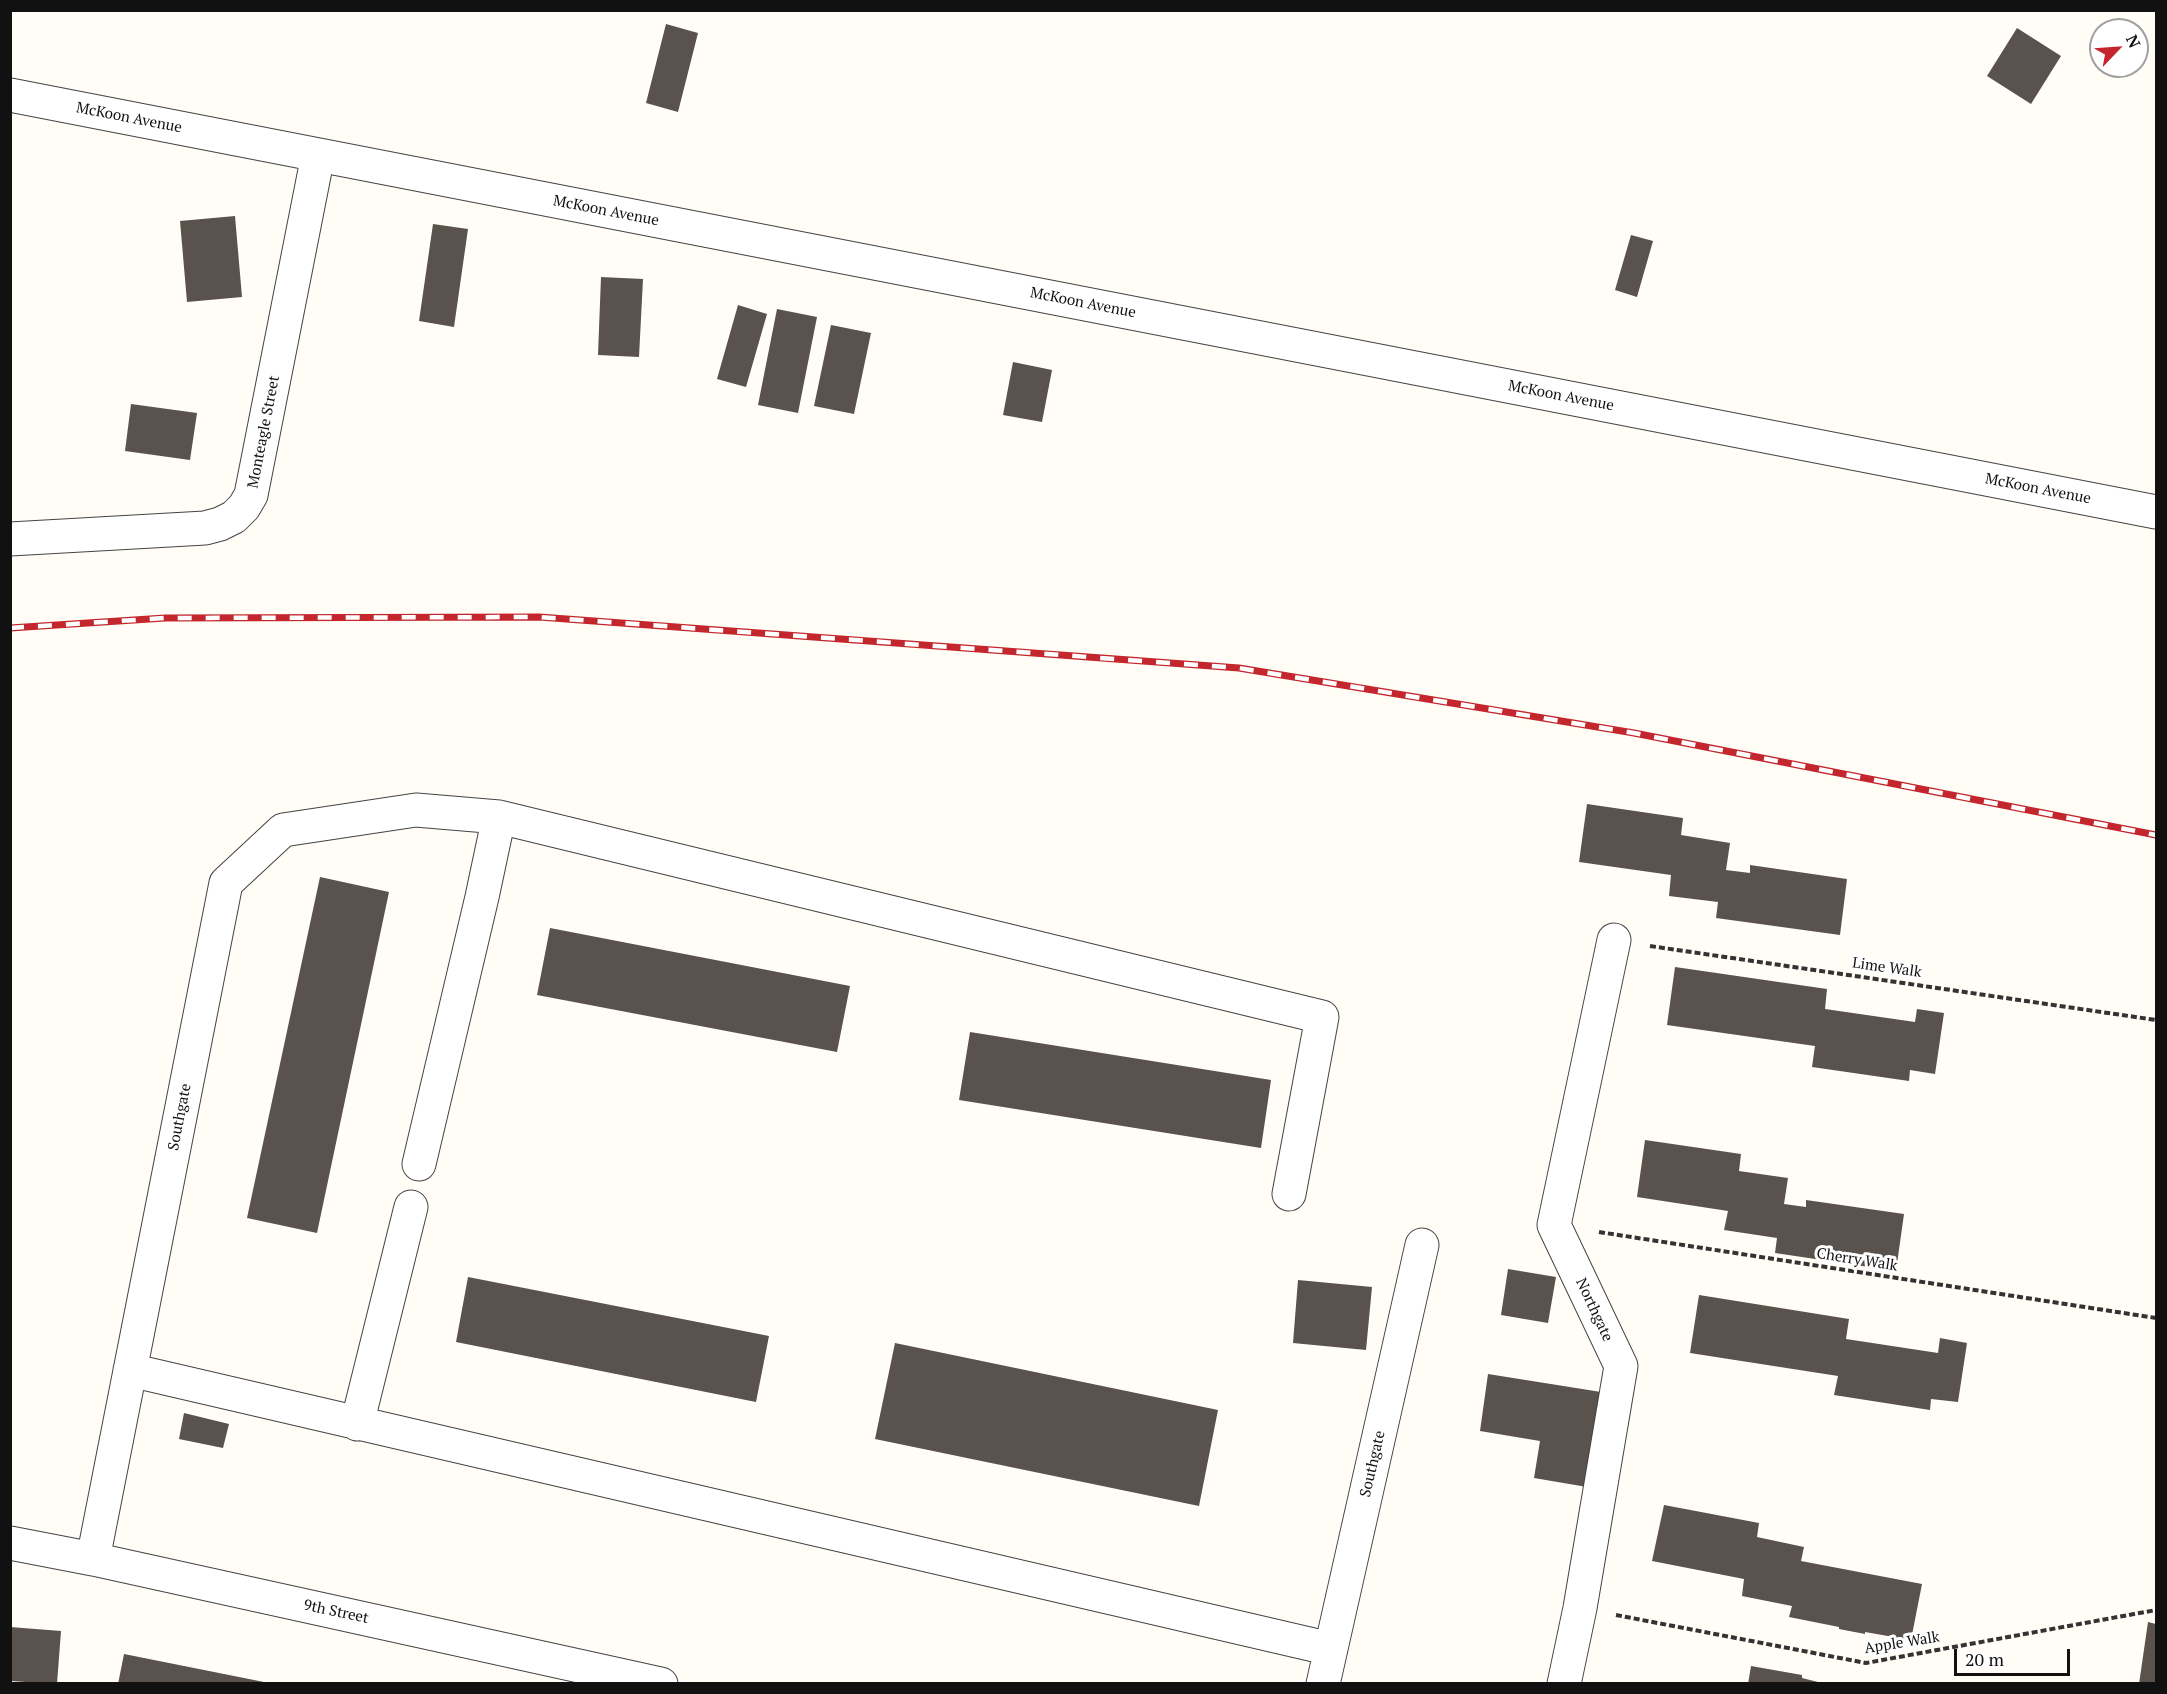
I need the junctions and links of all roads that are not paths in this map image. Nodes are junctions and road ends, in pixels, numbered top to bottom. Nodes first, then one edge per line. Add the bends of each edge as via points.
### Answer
1 (10, 94) edge
2 (318, 154) junction
3 (2157, 512) edge
4 (10, 539) edge
5 (499, 817) junction
6 (1614, 940) road end
7 (419, 1164) dead end
8 (1289, 1194) dead end
9 (411, 1207) dead end
10 (1422, 1245) dead end
11 (130, 1370) junction
12 (357, 1424) junction
13 (10, 1543) edge
14 (93, 1558) junction
15 (1330, 1650) junction
16 (661, 1683) edge
17 (1323, 1683) edge
18 (1564, 1683) edge

1 - 2 street, McKoon Avenue
2 - 3 street, McKoon Avenue
2 - 4 street, Monteagle Street via 252,495 244,507 234,517 205,528
5 - 7 street
5 - 8 street, Southgate via 1323,1017
5 - 11 street, Southgate via 416,810 283,830 226,883
6 - 18 street, Northgate via 1554,1226 1621,1366
9 - 12 street
10 - 15 street, Southgate
11 - 12 street
11 - 14 street, Southgate
12 - 15 street
13 - 14 street, 9th Street
14 - 16 street, 9th Street
15 - 17 street, Southgate

